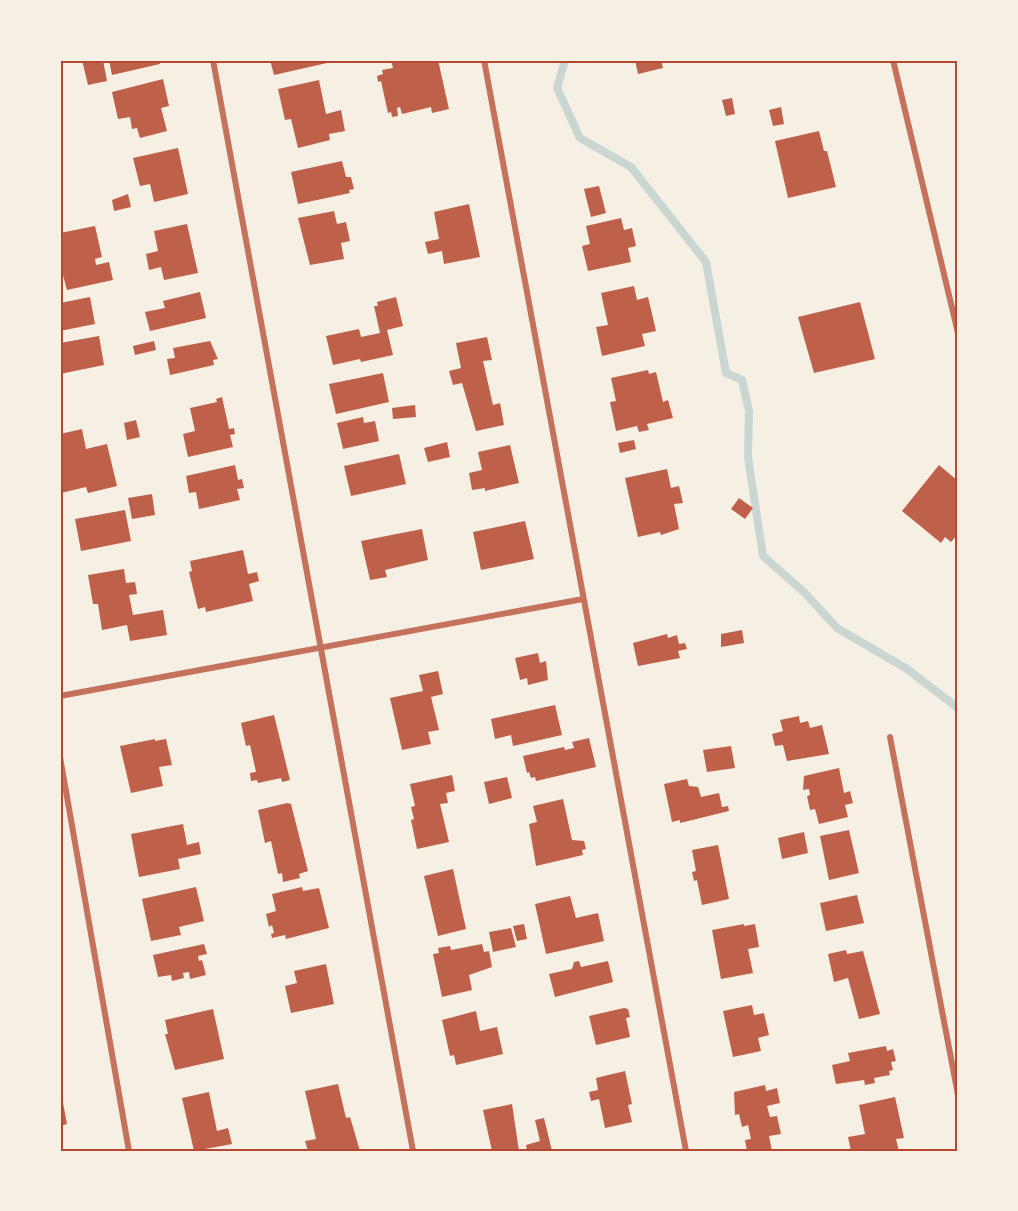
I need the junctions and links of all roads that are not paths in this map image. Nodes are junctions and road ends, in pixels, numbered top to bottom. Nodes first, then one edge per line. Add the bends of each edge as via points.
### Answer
1 (213, 60) edge
2 (484, 60) edge
3 (893, 60) edge
4 (958, 333) edge
5 (583, 599) junction
6 (319, 648) junction
7 (60, 696) edge
8 (890, 737) dead end
9 (60, 757) edge
10 (958, 1095) edge
11 (129, 1151) edge
12 (413, 1151) edge
13 (686, 1151) edge

1 - 6 street
2 - 5 street
3 - 4 street
5 - 6 street
5 - 13 street
6 - 7 street
6 - 12 street
8 - 10 street
9 - 11 street

